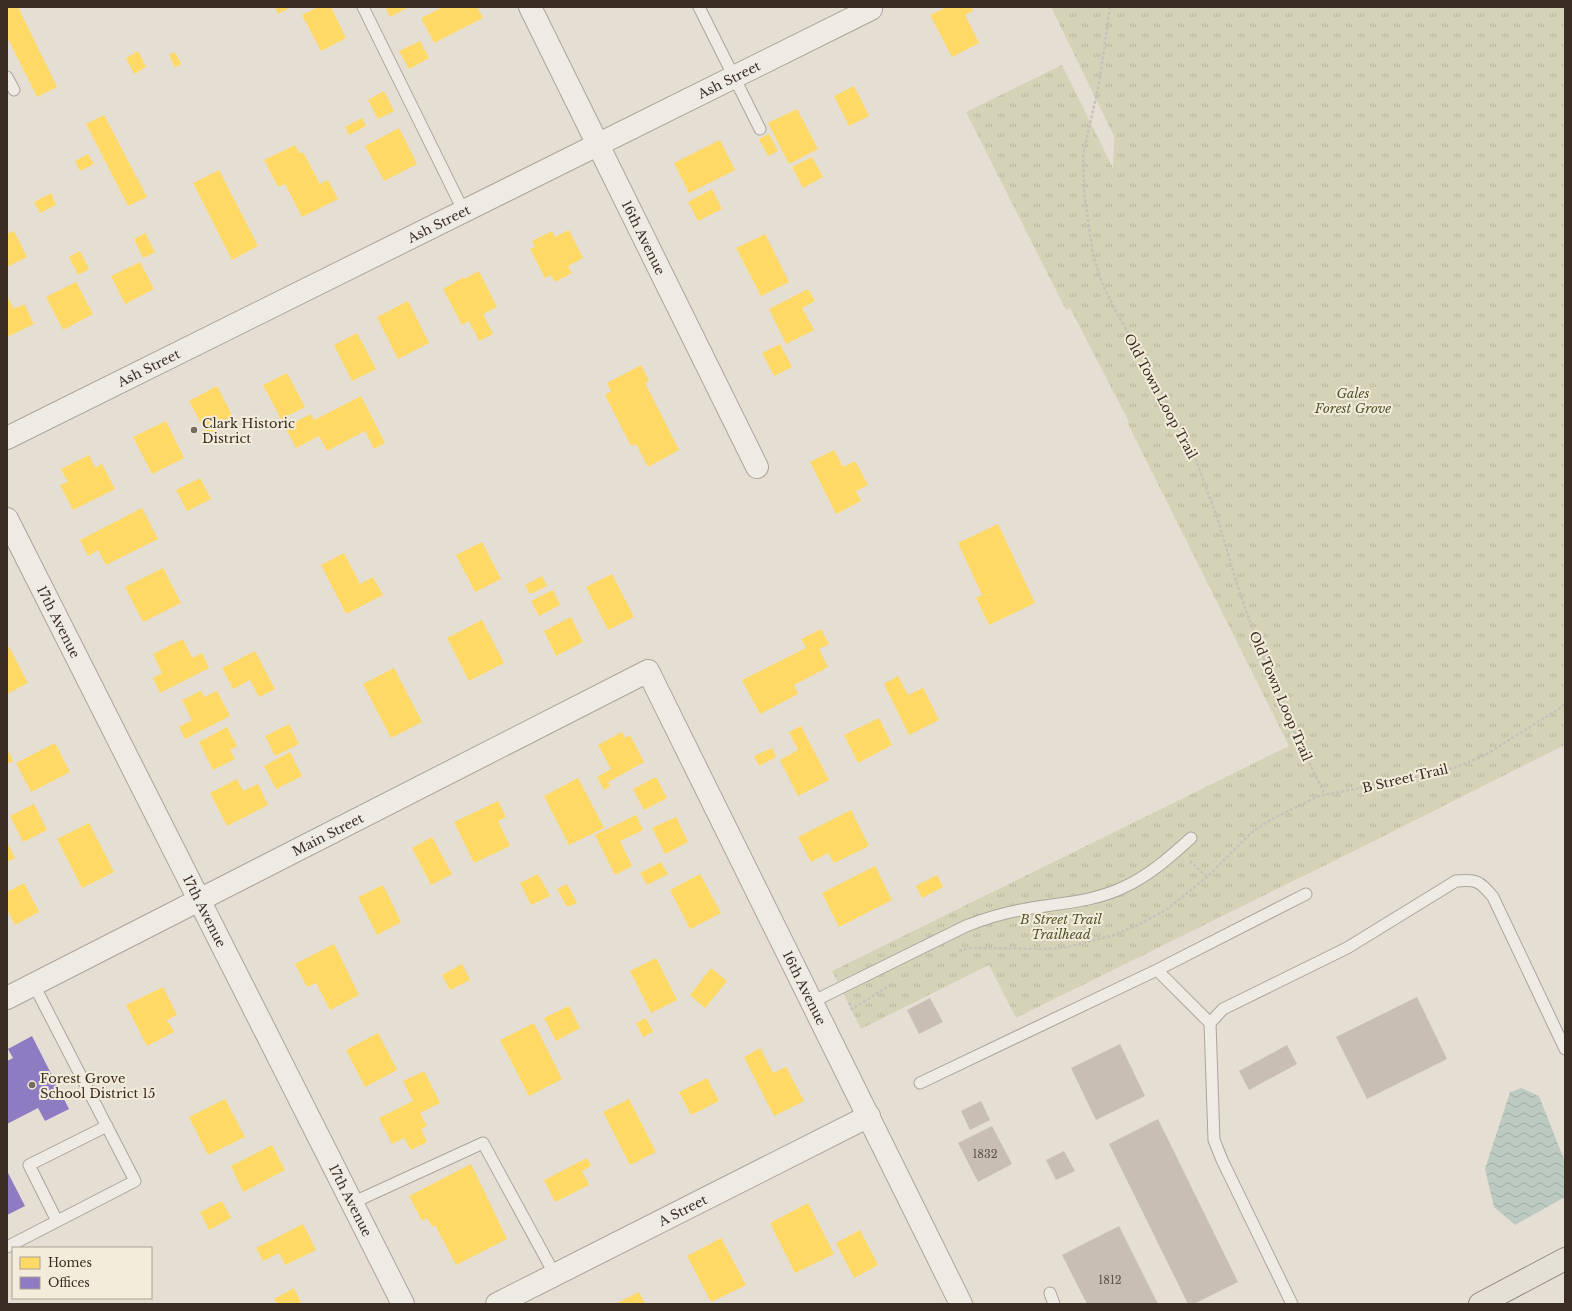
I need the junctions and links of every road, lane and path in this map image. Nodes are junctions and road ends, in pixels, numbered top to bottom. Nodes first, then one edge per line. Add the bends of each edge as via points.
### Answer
1 (363, 7) edge
2 (530, 7) edge
3 (699, 7) edge
4 (1110, 7) edge
5 (872, 8) edge
6 (7, 77) edge
7 (734, 78) junction
8 (14, 90) dead end
9 (760, 129) dead end
10 (599, 145) junction
11 (464, 212) junction
12 (7, 438) edge
13 (757, 467) dead end
14 (7, 518) edge
15 (648, 671) joint
16 (1565, 705) edge
17 (1325, 795) joint
18 (1191, 838) dead end
19 (1178, 850) junction
20 (1207, 877) dead end
21 (1306, 894) dead end
22 (200, 901) junction
23 (1157, 970) junction
24 (34, 985) junction
25 (7, 998) edge
26 (812, 1002) junction
27 (1210, 1023) junction
28 (1565, 1049) edge
29 (920, 1083) dead end
30 (869, 1116) junction
31 (107, 1126) junction
32 (352, 1203) junction
33 (57, 1221) junction
34 (7, 1247) edge
35 (1565, 1259) edge
36 (555, 1275) junction
37 (1050, 1293) dead end
38 (403, 1304) edge
39 (497, 1304) edge
40 (962, 1304) edge
41 (1054, 1304) edge
42 (1292, 1304) edge
43 (1480, 1304) edge

1 - 11 lane
2 - 10 street, 16th Avenue
3 - 7 lane
4 - 17 path, Old Town Loop Trail via 1099,84 1083,154 1084,192 1093,255 1114,308 1193,452 1258,645 1292,727
5 - 7 street, Ash Street
6 - 8 lane
7 - 9 lane
7 - 10 street, Ash Street
10 - 11 street, Ash Street
10 - 13 street, 16th Avenue
11 - 12 street, Ash Street
14 - 22 street, 17th Avenue
15 - 22 street, Main Street
15 - 26 street, 16th Avenue
16 - 17 path, B Street Trail via 1485,755 1462,765 1436,773
18 - 19 lane
19 - 20 path
19 - 26 lane via 1145,876 1122,888 1072,903 1022,910 966,926
21 - 23 lane
22 - 24 street, Main Street
22 - 32 street, 17th Avenue
23 - 27 lane
23 - 29 lane
24 - 25 street, Main Street
24 - 31 lane
26 - 30 street, 16th Avenue
27 - 28 lane via 1223,1009 1347,948 1456,882 1470,880 1483,885 1492,897
27 - 42 lane via 1214,1140
30 - 36 street, A Street
30 - 40 street, 16th Avenue
31 - 33 lane via 29,1166
31 - 33 lane via 135,1181
32 - 36 lane via 483,1143
32 - 38 street, 17th Avenue
33 - 34 lane
35 - 43 main road
36 - 39 street, A Street
37 - 41 lane

